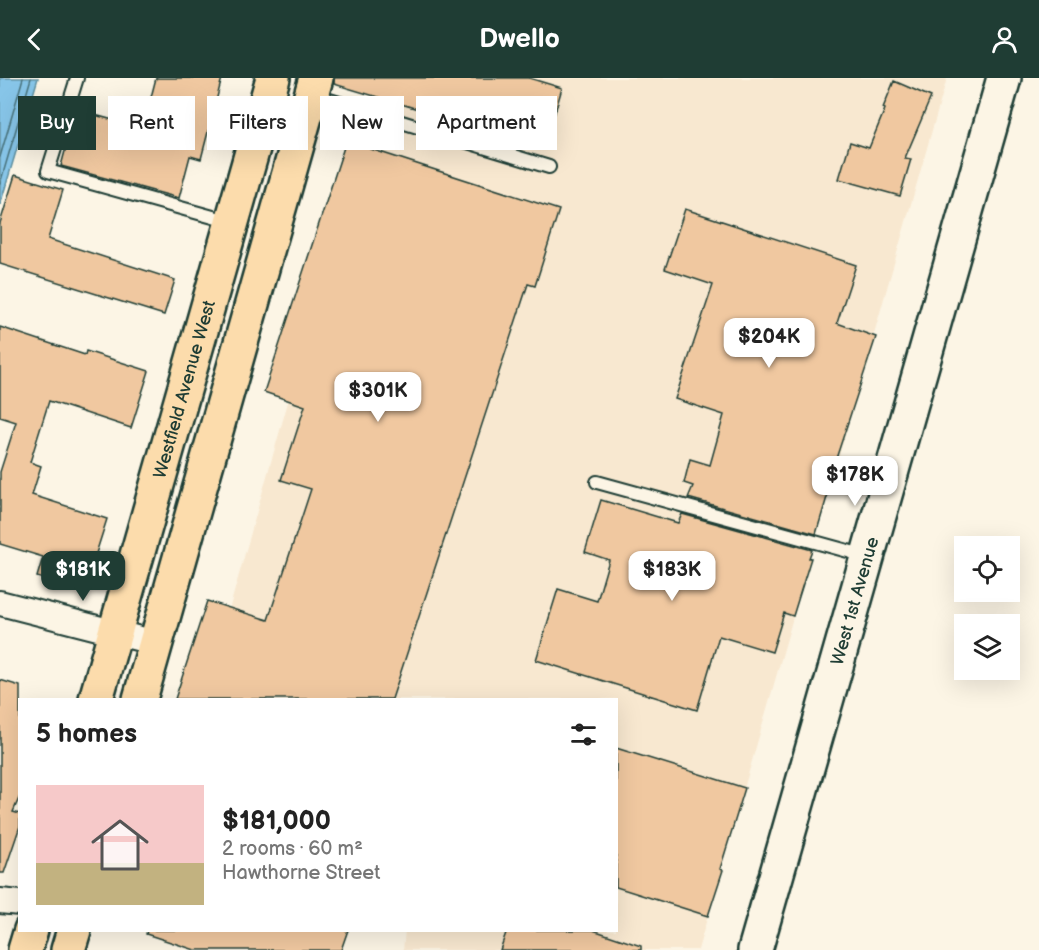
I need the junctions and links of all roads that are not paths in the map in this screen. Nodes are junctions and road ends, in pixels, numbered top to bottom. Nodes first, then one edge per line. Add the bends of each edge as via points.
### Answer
1 (77, 78) edge
2 (273, 78) edge
3 (1004, 78) edge
4 (314, 86) edge
5 (549, 167) dead end
6 (231, 222) junction
7 (192, 360) junction
8 (232, 371) junction
9 (597, 482) dead end
10 (868, 557) junction
11 (0, 603) edge
12 (116, 632) junction
13 (156, 643) junction
14 (96, 698) edge
15 (140, 698) edge
16 (0, 901) edge
17 (18, 903) edge
18 (30, 932) edge
19 (73, 932) edge
20 (25, 950) edge
21 (68, 950) edge
22 (755, 950) edge

1 - 6 lane via 48,171
2 - 6 main road, Westfield Avenue West
3 - 10 street, West 1st Avenue
4 - 5 lane
4 - 8 main road
6 - 7 main road, Westfield Avenue West
7 - 8 main road
7 - 12 main road, Westfield Avenue West
8 - 13 main road
9 - 10 lane
10 - 22 street, West 1st Avenue
11 - 12 street
12 - 13 street
12 - 14 main road, Westfield Avenue West
13 - 15 main road
16 - 17 street
18 - 20 main road
19 - 21 main road

